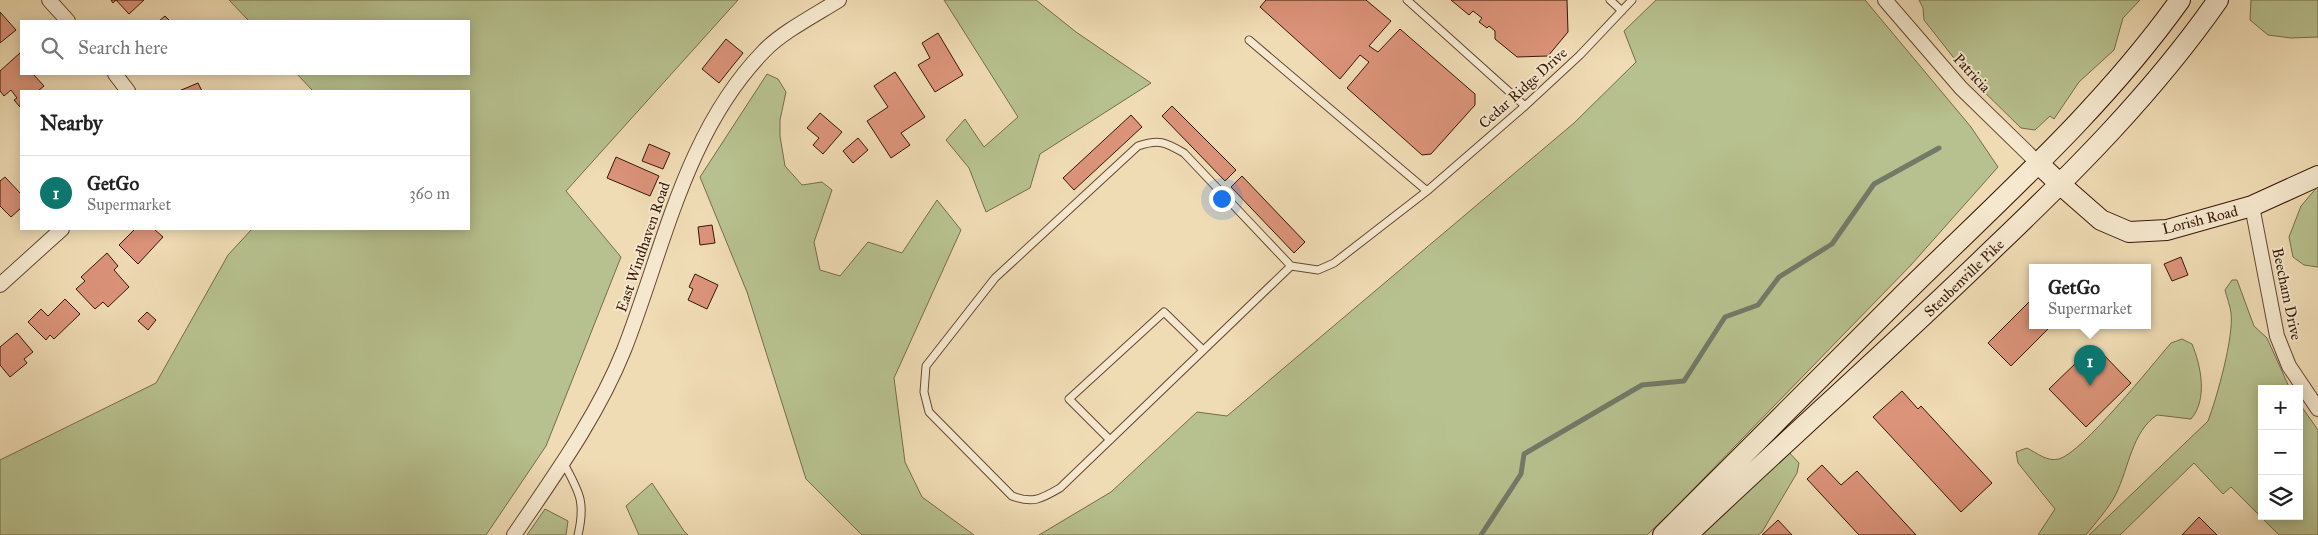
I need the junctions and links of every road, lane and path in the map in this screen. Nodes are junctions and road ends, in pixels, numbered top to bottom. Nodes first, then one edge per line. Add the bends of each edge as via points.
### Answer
1 (49, 0) edge
2 (839, 0) edge
3 (1408, 0) edge
4 (1610, 0) edge
5 (1632, 0) edge
6 (1885, 0) edge
7 (2180, 0) edge
8 (2218, 0) edge
9 (1622, 11) junction
10 (67, 20) edge
11 (1249, 40) dead end
12 (116, 75) edge
13 (127, 90) edge
14 (1525, 106) junction
15 (2039, 164) junction
16 (2318, 176) edge
17 (2060, 186) junction
18 (1427, 191) junction
19 (2252, 206) junction
20 (61, 230) edge
21 (1291, 266) junction
22 (1, 282) edge
23 (1203, 350) junction
24 (2318, 409) edge
25 (1110, 440) junction
26 (563, 462) junction
27 (514, 535) edge
28 (578, 535) edge
29 (1663, 535) edge
30 (1687, 535) edge

1 - 10 street
2 - 26 street, East Windhaven Road via 766,49 742,76 717,116 685,176 624,351 605,391
3 - 14 lane
4 - 9 lane
5 - 9 lane, Cedar Ridge Drive
6 - 15 street, Patricia via 1961,88
7 - 15 main road, Steubenville Pike via 2129,66
8 - 17 main road, Steubenville Pike via 2173,61
9 - 14 lane, Cedar Ridge Drive
11 - 18 lane
12 - 13 street
14 - 18 lane, Cedar Ridge Drive
15 - 17 main road, Lorish Road
15 - 29 main road, Steubenville Pike
16 - 19 main road, Lorish Road
17 - 19 main road, Lorish Road via 2101,220 2129,232 2167,230
17 - 30 main road, Steubenville Pike via 1897,342
18 - 21 lane, Cedar Ridge Drive via 1334,263 1318,270
19 - 24 street, Beecham Drive via 2277,336 2289,366
20 - 22 street
21 - 23 lane
21 - 25 lane via 1184,153 1167,143 1153,141 1138,146 995,278 926,366 924,392 929,412 1012,496 1039,500 1060,488
23 - 25 lane
23 - 25 lane via 1164,312 1069,398
26 - 27 street, East Windhaven Road
26 - 28 lane via 581,494

